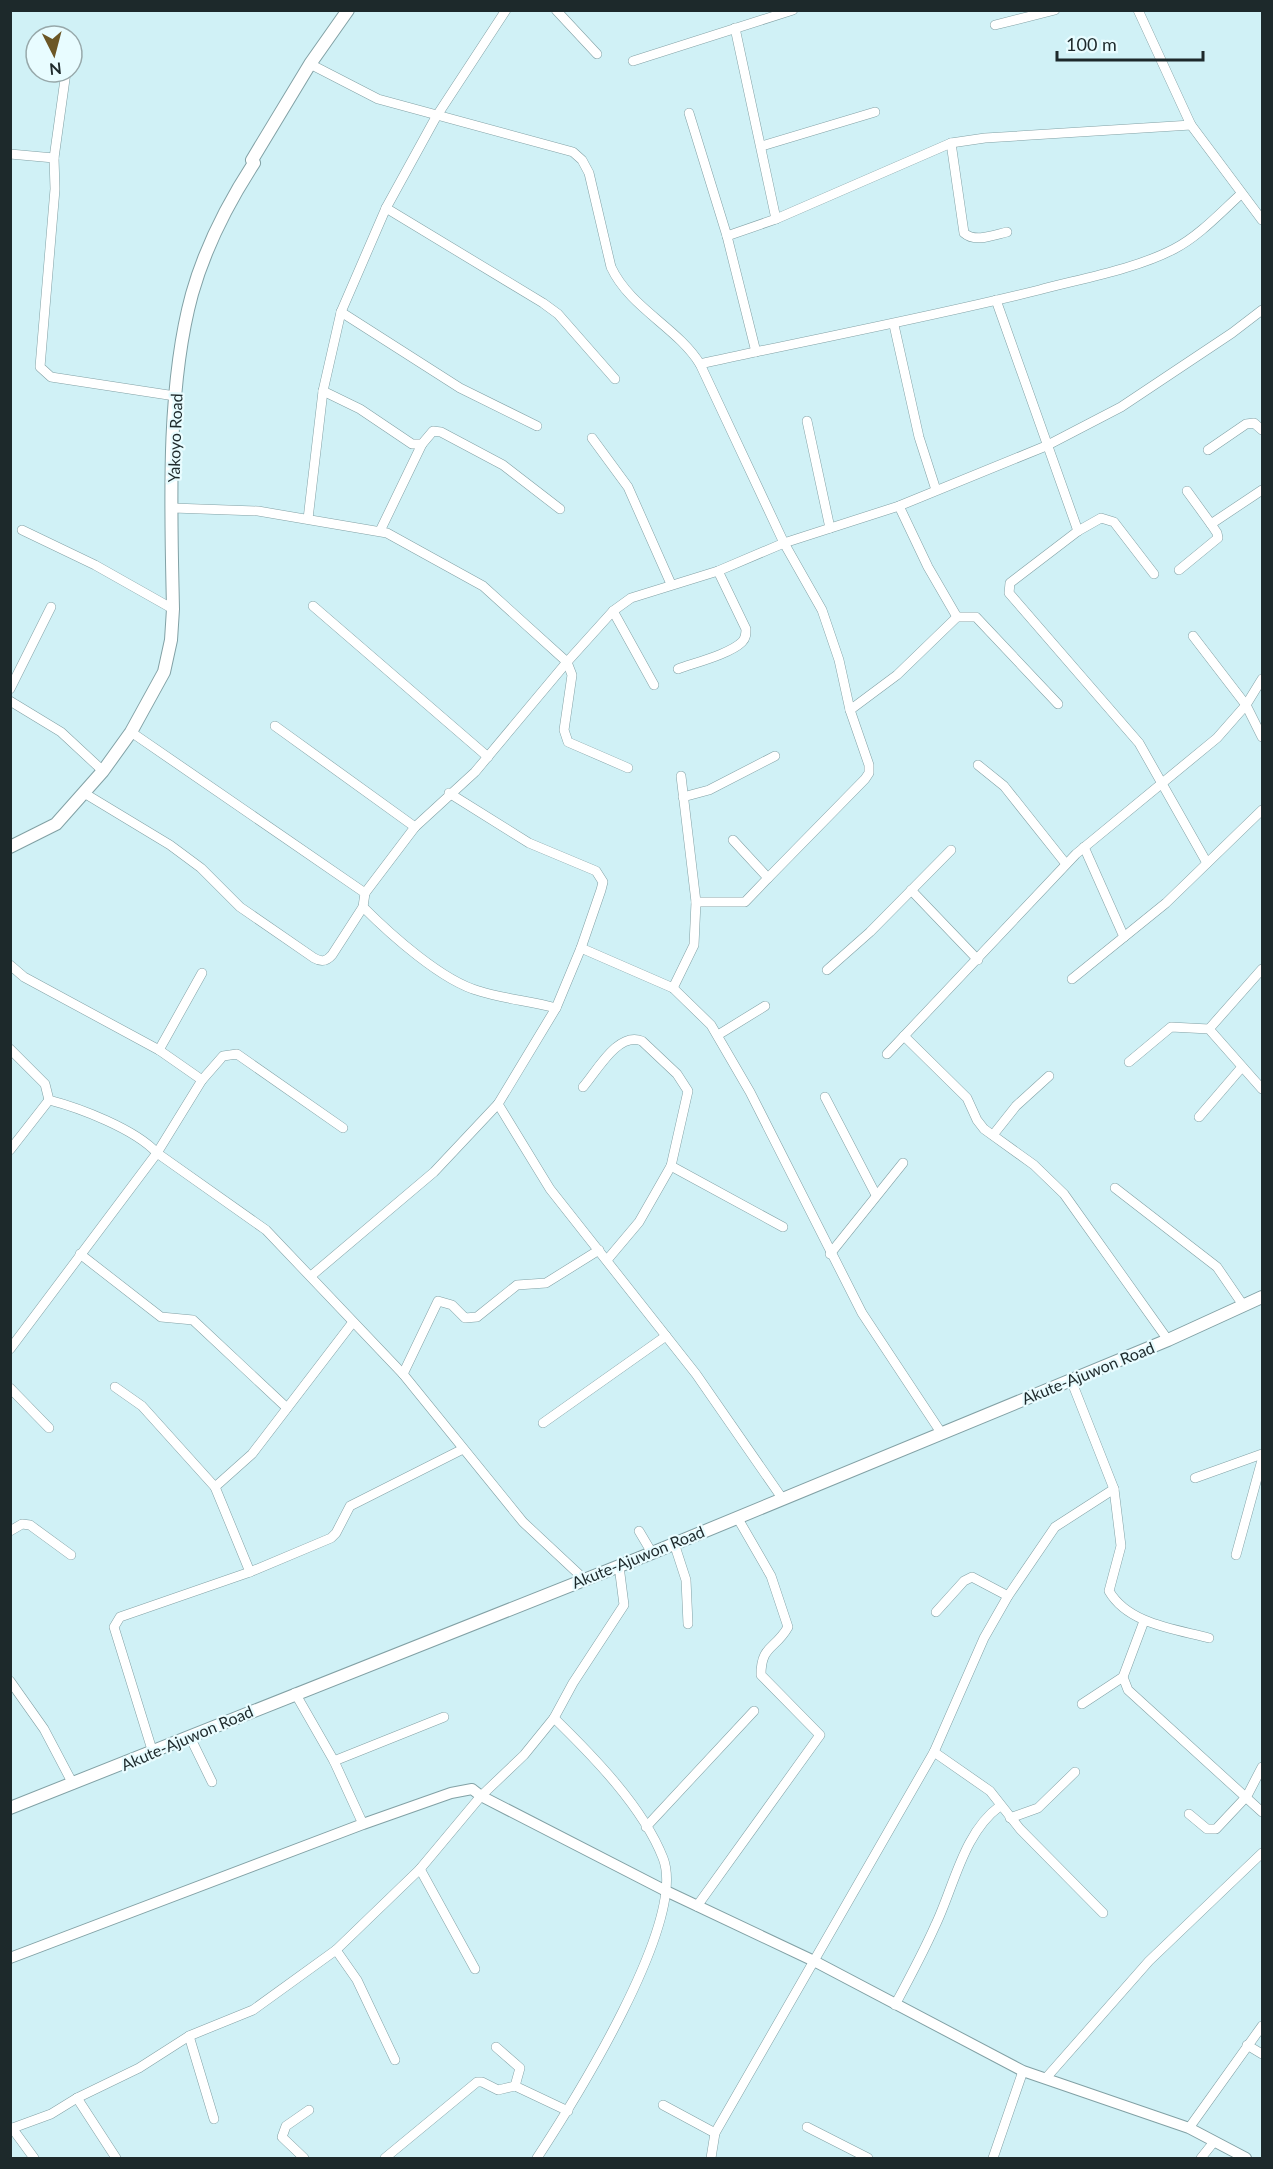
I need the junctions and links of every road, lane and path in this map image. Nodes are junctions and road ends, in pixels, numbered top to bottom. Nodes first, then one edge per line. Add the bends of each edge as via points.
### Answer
1 (348, 10) edge
2 (506, 10) edge
3 (556, 10) edge
4 (793, 10) edge
5 (1055, 10) edge
6 (1138, 10) edge
7 (995, 25) dead end
8 (735, 28) junction
9 (597, 54) dead end
10 (633, 61) dead end
11 (310, 64) junction
12 (64, 84) edge
13 (874, 112) dead end
14 (689, 113) dead end
15 (436, 117) junction
16 (1191, 125) junction
17 (951, 143) junction
18 (762, 146) junction
19 (10, 154) edge
20 (54, 158) junction
21 (1241, 194) junction
22 (386, 207) junction
23 (776, 219) junction
24 (1263, 220) edge
25 (1007, 232) dead end
26 (727, 236) junction
27 (996, 300) junction
28 (1263, 310) edge
29 (341, 312) junction
30 (894, 325) junction
31 (756, 352) junction
32 (700, 364) junction
33 (615, 379) dead end
34 (323, 391) junction
35 (175, 396) junction
36 (807, 421) dead end
37 (537, 426) dead end
38 (1263, 429) edge
39 (592, 438) dead end
40 (422, 444) junction
41 (1046, 446) junction
42 (1208, 450) dead end
43 (936, 490) junction
44 (1263, 490) edge
45 (1187, 491) dead end
46 (900, 506) junction
47 (173, 508) junction
48 (560, 510) dead end
49 (308, 519) junction
50 (1211, 524) junction
51 (830, 528) junction
52 (22, 530) dead end
53 (380, 531) junction
54 (1078, 531) junction
55 (784, 543) junction
56 (1179, 570) dead end
57 (718, 571) junction
58 (1154, 574) dead end
59 (671, 584) junction
60 (313, 606) dead end
61 (51, 607) dead end
62 (173, 609) junction
63 (613, 611) junction
64 (957, 617) junction
65 (1193, 636) dead end
66 (567, 662) junction
67 (678, 669) dead end
68 (1263, 679) edge
69 (654, 685) dead end
70 (10, 689) edge
71 (10, 701) edge
72 (1058, 704) dead end
73 (1246, 705) junction
74 (850, 710) junction
75 (275, 726) dead end
76 (131, 732) junction
77 (1263, 736) edge
78 (775, 756) dead end
79 (488, 757) junction
80 (978, 765) dead end
81 (628, 768) dead end
82 (103, 771) junction
83 (681, 776) dead end
84 (1164, 783) junction
85 (84, 793) junction
86 (449, 794) junction
87 (683, 797) junction
88 (1263, 810) edge
89 (415, 827) junction
90 (733, 840) dead end
91 (10, 847) edge
92 (1084, 847) junction
93 (951, 850) dead end
94 (1207, 863) junction
95 (1066, 864) junction
96 (768, 878) junction
97 (910, 890) junction
98 (365, 893) junction
99 (696, 902) junction
100 (363, 907) junction
101 (1124, 937) junction
102 (581, 948) junction
103 (978, 960) junction
104 (10, 965) edge
105 (1263, 969) edge
106 (827, 970) dead end
107 (202, 973) dead end
108 (1072, 979) dead end
109 (673, 988) junction
110 (765, 1006) dead end
111 (556, 1008) junction
112 (1209, 1029) junction
113 (718, 1035) junction
114 (904, 1036) junction
115 (10, 1049) edge
116 (159, 1050) junction
117 (887, 1054) dead end
118 (1129, 1062) dead end
119 (1242, 1066) junction
120 (1049, 1076) dead end
121 (201, 1080) junction
122 (583, 1087) dead end
123 (1263, 1089) edge
124 (825, 1097) dead end
125 (49, 1100) junction
126 (498, 1104) junction
127 (1199, 1117) dead end
128 (343, 1128) dead end
129 (993, 1135) junction
130 (10, 1150) edge
131 (157, 1153) junction
132 (903, 1164) dead end
133 (670, 1166) junction
134 (1115, 1188) dead end
135 (876, 1196) junction
136 (783, 1227) dead end
137 (599, 1250) junction
138 (80, 1254) junction
139 (830, 1254) junction
140 (607, 1260) junction
141 (311, 1276) junction
142 (1263, 1298) edge
143 (1244, 1305) junction
144 (353, 1322) junction
145 (666, 1336) junction
146 (1168, 1341) junction
147 (10, 1349) edge
148 (403, 1374) junction
149 (1071, 1380) junction
150 (115, 1387) dead end
151 (10, 1388) edge
152 (287, 1408) junction
153 (543, 1423) dead end
154 (49, 1428) dead end
155 (942, 1434) junction
156 (463, 1449) junction
157 (1263, 1454) edge
158 (1263, 1460) edge
159 (1195, 1478) dead end
160 (215, 1487) junction
161 (1114, 1489) junction
162 (782, 1498) junction
163 (737, 1517) junction
164 (10, 1531) edge
165 (639, 1531) dead end
166 (674, 1543) junction
167 (652, 1553) junction
168 (71, 1555) dead end
169 (1236, 1555) dead end
170 (619, 1566) junction
171 (250, 1572) junction
172 (584, 1580) junction
173 (1008, 1596) junction
174 (936, 1612) dead end
175 (1144, 1621) junction
176 (688, 1624) dead end
177 (1209, 1638) dead end
178 (1123, 1677) junction
179 (10, 1681) edge
180 (295, 1693) junction
181 (1082, 1704) dead end
182 (754, 1711) dead end
183 (444, 1717) dead end
184 (554, 1718) junction
185 (190, 1737) junction
186 (934, 1752) junction
187 (153, 1753) junction
188 (334, 1761) junction
189 (1263, 1767) edge
190 (1075, 1772) dead end
191 (212, 1782) dead end
192 (73, 1784) junction
193 (481, 1796) junction
194 (1247, 1796) junction
195 (1000, 1806) junction
196 (10, 1808) edge
197 (1263, 1812) edge
198 (1189, 1814) dead end
199 (1010, 1818) junction
200 (363, 1824) junction
201 (646, 1827) junction
202 (1263, 1853) edge
203 (420, 1869) junction
204 (668, 1892) junction
205 (697, 1906) junction
206 (1103, 1913) dead end
207 (336, 1950) junction
208 (10, 1958) edge
209 (814, 1961) junction
210 (475, 1969) dead end
211 (895, 2005) junction
212 (1263, 2026) edge
213 (189, 2036) junction
214 (1247, 2045) junction
215 (496, 2048) dead end
216 (1263, 2054) edge
217 (395, 2060) dead end
218 (1023, 2071) junction
219 (1046, 2079) junction
220 (515, 2086) junction
221 (77, 2098) junction
222 (663, 2105) dead end
223 (309, 2110) dead end
224 (568, 2111) junction
225 (214, 2119) dead end
226 (807, 2127) dead end
227 (1189, 2128) junction
228 (11, 2129) edge
229 (715, 2133) junction
230 (1212, 2143) junction
231 (34, 2158) edge
232 (116, 2158) edge
233 (304, 2158) edge
234 (385, 2158) edge
235 (537, 2158) edge
236 (711, 2158) edge
237 (868, 2158) edge
238 (993, 2158) edge
239 (1201, 2158) edge
240 (1246, 2158) edge

1 - 11 main road, Yakoyo Road
2 - 15 street
3 - 9 street
4 - 8 street
5 - 7 street
6 - 16 street
8 - 10 street
8 - 18 street
11 - 15 street via 378,99
11 - 35 main road, Yakoyo Road via 252,160 254,163 233,195 210,244 192,294
12 - 20 street
13 - 18 street
14 - 26 street
15 - 22 street
15 - 32 street via 573,152 582,160 616,279 691,349
16 - 17 street
16 - 21 street
17 - 23 street
17 - 25 street via 963,233 978,238
18 - 23 street
19 - 20 street
20 - 35 street via 54,204 40,367 51,376
21 - 24 street
21 - 27 street via 1173,250 1110,272
22 - 29 street
22 - 33 street via 558,314
23 - 26 street
26 - 31 street
27 - 30 street
27 - 41 street
28 - 41 street via 1121,407
29 - 34 street
29 - 37 street via 460,388
30 - 31 street
30 - 43 street
31 - 32 street
32 - 55 street
34 - 40 street via 360,409 412,444
34 - 49 street
35 - 47 main road, Yakoyo Road
36 - 51 street
38 - 42 street via 1254,423 1246,424
39 - 59 street via 628,488
40 - 48 street via 433,431 441,432 503,465
40 - 53 street
41 - 43 street
41 - 54 street
43 - 46 street
44 - 50 street
45 - 50 street
46 - 51 street
46 - 64 street
47 - 49 street via 258,511
47 - 62 main road, Yakoyo Road
49 - 53 street
50 - 56 street via 1218,538
51 - 55 street
52 - 62 street
53 - 66 street via 483,586
54 - 58 street via 1101,519 1114,522
54 - 84 street via 1010,583 1009,593 1139,743
55 - 57 street
55 - 74 street via 822,610 840,660
57 - 59 street
57 - 67 street via 746,636 742,643
59 - 63 street via 631,598
60 - 79 street
61 - 70 street
62 - 76 main road, Yakoyo Road via 164,672
63 - 66 street
63 - 69 street
64 - 72 street via 976,617
64 - 74 street via 897,675
65 - 73 street
66 - 79 street
66 - 81 street via 572,675 565,738
68 - 73 street
71 - 82 street via 62,732
73 - 77 street
73 - 84 street via 1217,738
74 - 96 street via 869,773
75 - 89 street
76 - 82 main road, Yakoyo Road
76 - 98 street
78 - 87 street via 709,790
79 - 86 street
80 - 95 street via 1004,786
82 - 85 main road, Yakoyo Road
83 - 87 street
84 - 92 street
84 - 94 street
85 - 91 main road, Yakoyo Road via 56,824
85 - 100 street via 170,845 201,868 240,907 320,961 332,955
86 - 89 street
86 - 102 street via 529,843 601,876 601,890
87 - 99 street
88 - 94 street
89 - 98 street
90 - 96 street
92 - 95 street
92 - 101 street
93 - 97 street
94 - 101 street
95 - 103 street
96 - 99 street via 745,902
97 - 103 street
97 - 106 street
98 - 100 street
99 - 109 street via 694,945
100 - 111 street via 393,938 477,991
101 - 108 street
102 - 109 street
102 - 111 street
103 - 114 street
104 - 116 street via 24,977
105 - 112 street
107 - 116 street
109 - 113 street
110 - 113 street
111 - 126 street
112 - 118 street via 1171,1027
112 - 119 street
113 - 139 street
114 - 117 street
114 - 129 street via 967,1098 976,1120
115 - 125 street via 45,1084
116 - 121 street
119 - 123 street
119 - 127 street
120 - 129 street via 1016,1106
121 - 128 street via 223,1056 237,1054
121 - 131 street
122 - 133 street via 626,1039 634,1038 649,1048 677,1074 688,1091
124 - 135 street
125 - 130 street
125 - 131 street via 129,1133
126 - 137 street via 550,1189
126 - 141 street via 434,1172
129 - 146 street via 1034,1165 1064,1194
131 - 138 street
131 - 141 street via 266,1230
132 - 135 street
133 - 136 street
133 - 140 street via 639,1222
134 - 143 street via 1217,1267
135 - 139 street
137 - 140 street
137 - 148 street via 546,1283 517,1285 477,1317 465,1318 452,1305 438,1301
138 - 147 street
138 - 152 street via 161,1317 193,1320
139 - 155 street via 862,1312
140 - 145 street
141 - 144 street
142 - 143 main road, Akute-Ajuwon Road
143 - 146 main road, Akute-Ajuwon Road
144 - 148 street
144 - 152 street
145 - 153 street
145 - 162 street
146 - 149 main road, Akute-Ajuwon Road
148 - 156 street
149 - 155 main road, Akute-Ajuwon Road
149 - 161 street
150 - 160 street via 142,1406
151 - 154 street
152 - 160 street via 247,1459
155 - 162 main road, Akute-Ajuwon Road
156 - 171 street via 350,1506 331,1538
156 - 172 street via 523,1522
157 - 159 street
158 - 169 street
160 - 171 street
161 - 173 street via 1055,1527
161 - 175 street via 1121,1546 1109,1591
162 - 163 main road, Akute-Ajuwon Road
163 - 166 main road, Akute-Ajuwon Road
163 - 205 street via 771,1576 788,1627 761,1659 761,1675 820,1735
164 - 168 street via 22,1524 30,1525
165 - 167 street
166 - 167 main road, Akute-Ajuwon Road
166 - 176 street via 686,1580
167 - 170 main road, Akute-Ajuwon Road
170 - 172 main road, Akute-Ajuwon Road
170 - 184 street via 624,1605
171 - 187 street via 120,1617 114,1627
172 - 180 main road, Akute-Ajuwon Road
173 - 174 street via 972,1577
173 - 186 street via 984,1638
175 - 177 street
175 - 178 street
178 - 181 street
178 - 194 street via 1128,1690
179 - 192 street via 44,1729
180 - 185 main road, Akute-Ajuwon Road
180 - 188 street
182 - 201 street
183 - 188 street
184 - 193 street via 524,1755
184 - 201 street via 604,1766
185 - 187 main road, Akute-Ajuwon Road
185 - 191 street
186 - 195 street via 990,1791
186 - 209 street
187 - 192 main road, Akute-Ajuwon Road
188 - 200 street
189 - 194 street
190 - 199 street via 1038,1808
192 - 196 main road, Akute-Ajuwon Road
193 - 200 street via 472,1789 461,1790
193 - 203 street
193 - 204 street
194 - 197 street
194 - 198 street via 1216,1829 1208,1829
195 - 199 street
195 - 211 street via 988,1814 973,1838
199 - 206 street
200 - 208 street
201 - 204 street via 664,1859
202 - 219 street via 1149,1961
203 - 207 street
203 - 210 street
204 - 205 street
204 - 224 street via 651,1948 613,2032
205 - 209 street
207 - 213 street via 253,2010
207 - 217 street via 357,1980
209 - 211 street
209 - 229 street
211 - 218 street
212 - 214 street
213 - 221 street via 139,2068
213 - 225 street
214 - 216 street
214 - 227 street
215 - 220 street via 520,2068
218 - 219 street
218 - 238 street
219 - 227 street
220 - 224 street
220 - 234 street via 498,2090 482,2082 473,2085
221 - 228 street via 51,2114
221 - 232 street
222 - 229 street
223 - 233 street via 286,2126 282,2137
224 - 235 street
226 - 237 street
227 - 230 street
228 - 231 street
229 - 236 street
230 - 239 street
230 - 240 street

